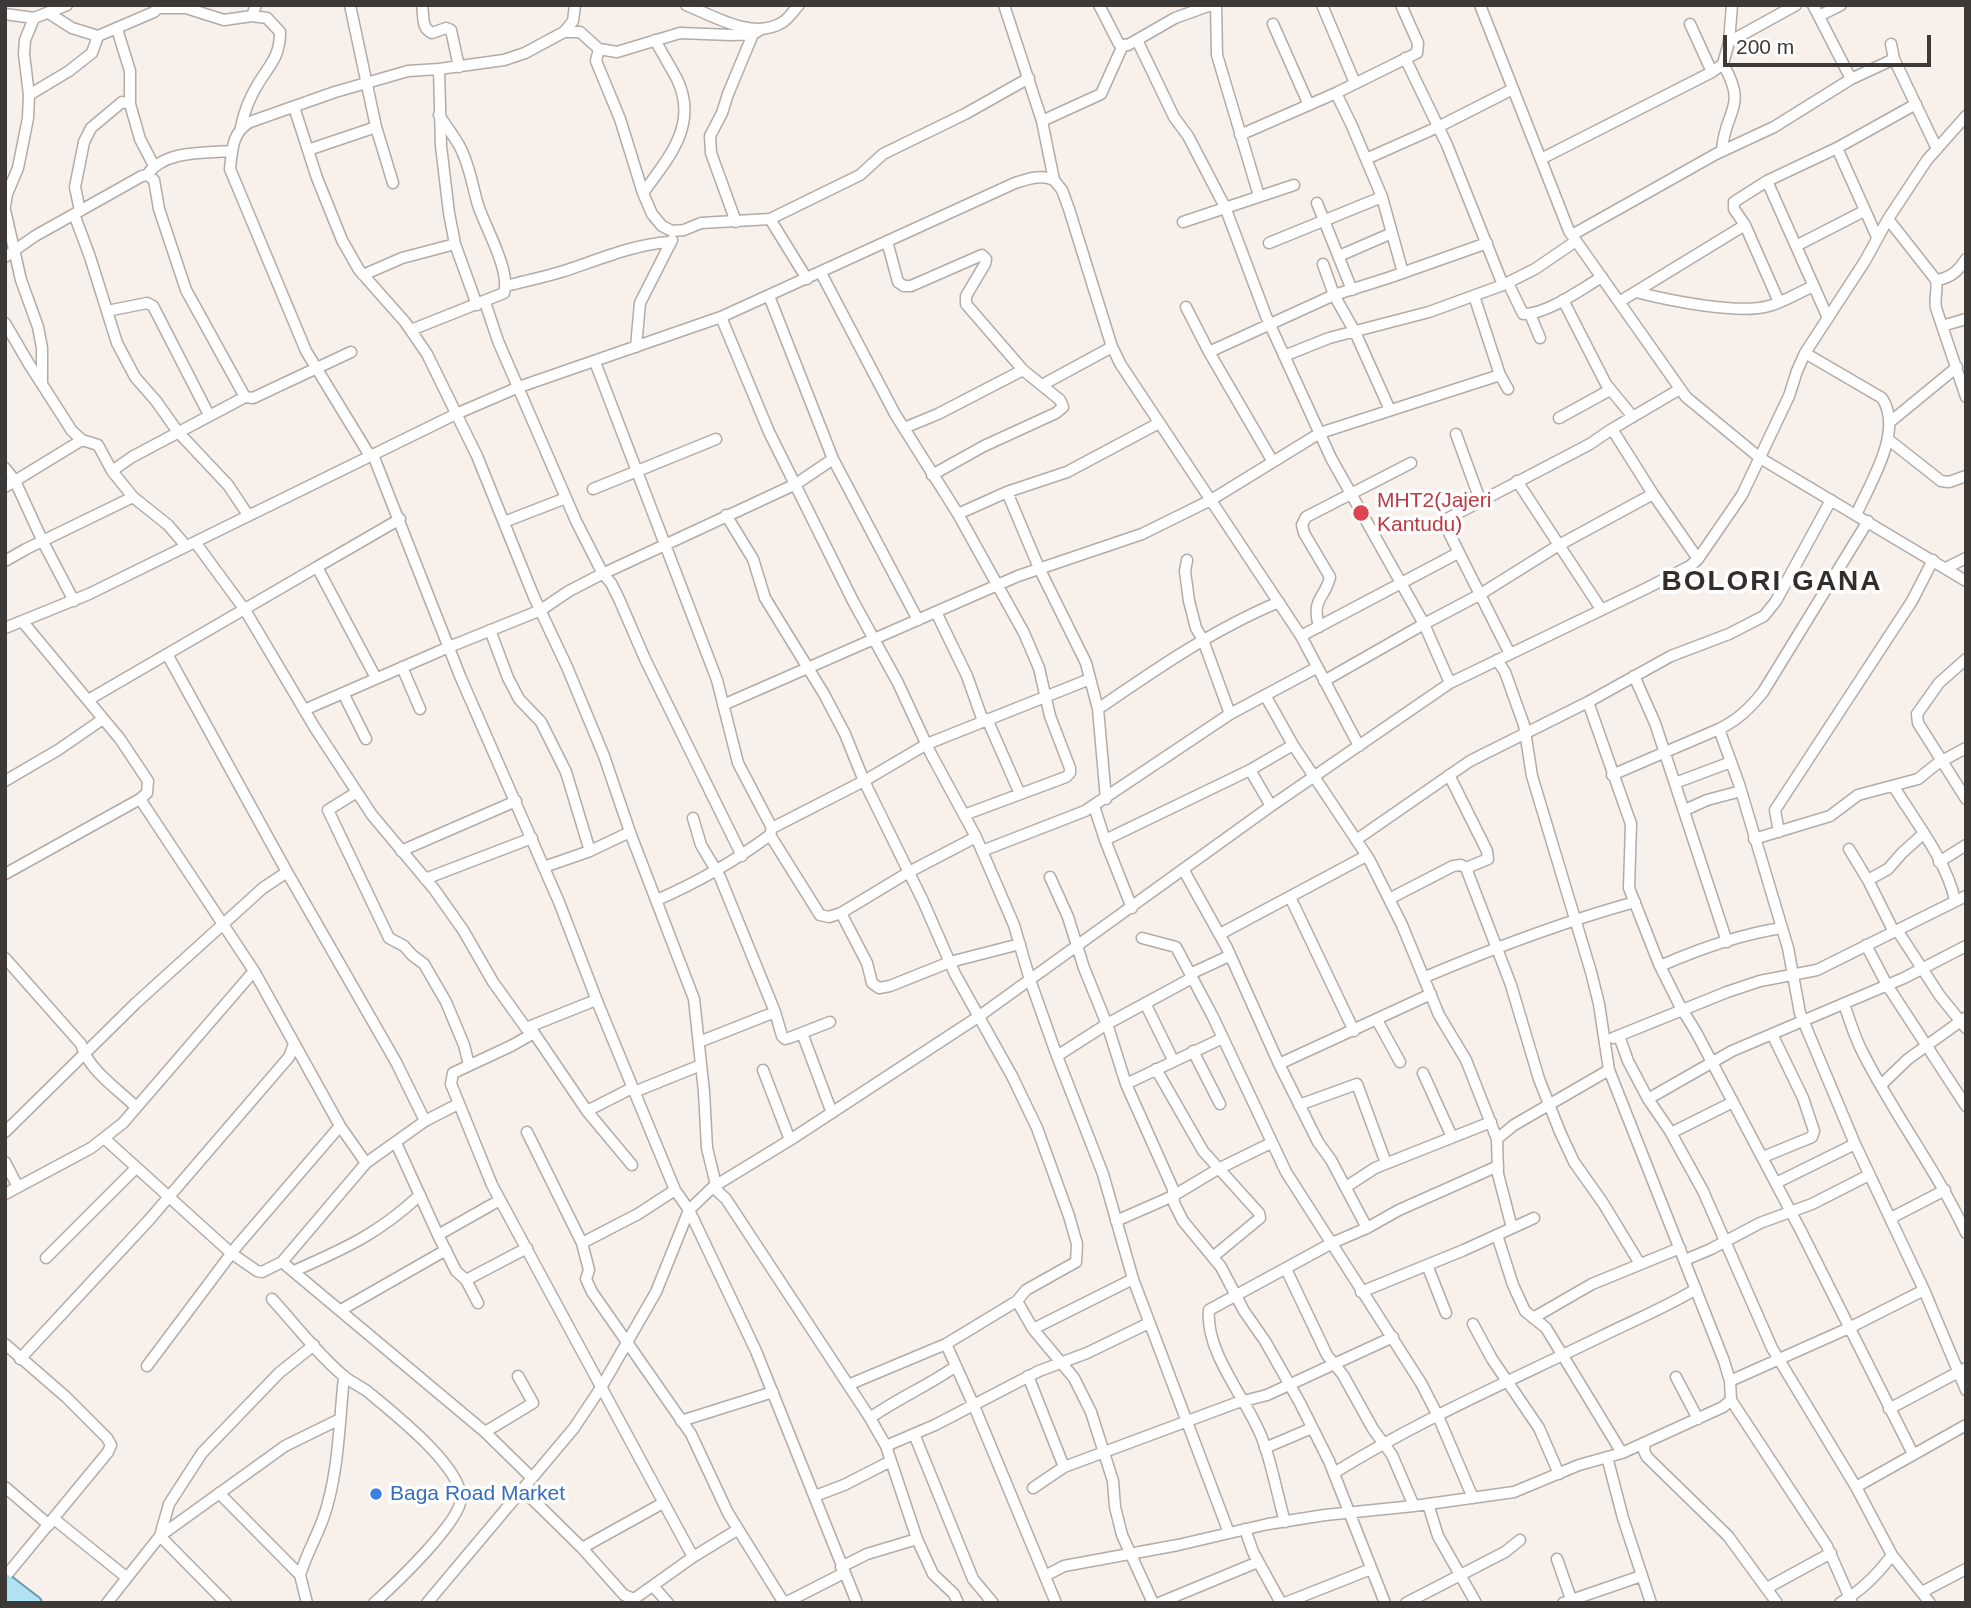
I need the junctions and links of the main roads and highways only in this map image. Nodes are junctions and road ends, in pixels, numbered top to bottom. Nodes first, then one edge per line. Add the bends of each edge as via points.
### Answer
1 (5, 1579) edge
2 (5, 1593) edge
3 (18, 1603) edge
4 (35, 1603) edge

1 - 4 main road
2 - 3 main road

